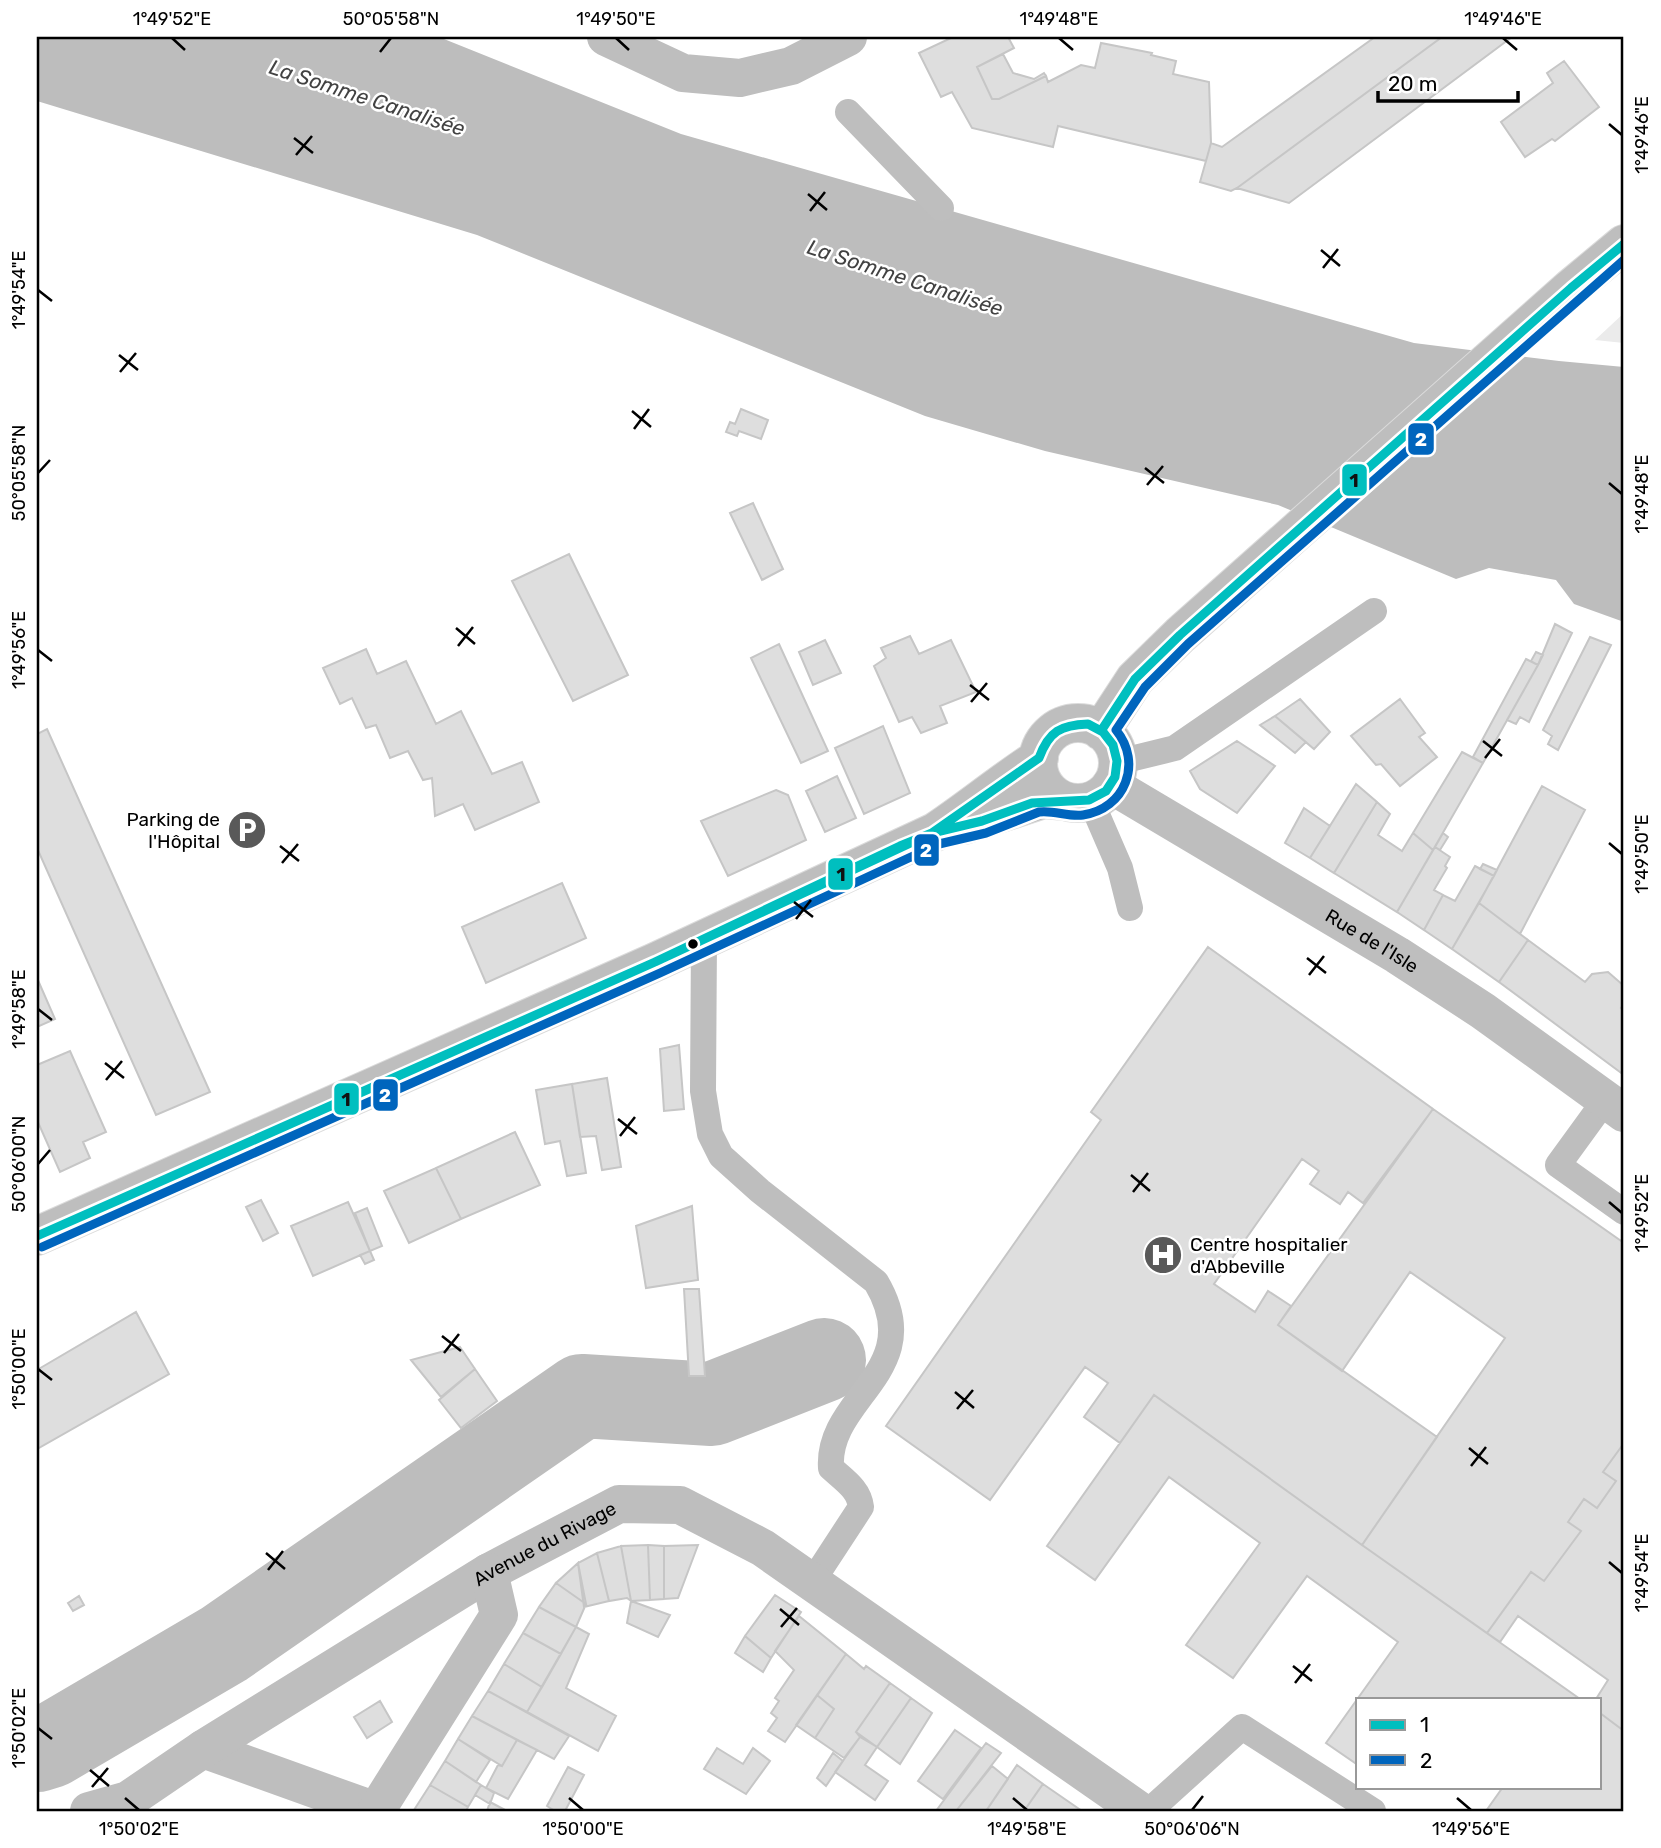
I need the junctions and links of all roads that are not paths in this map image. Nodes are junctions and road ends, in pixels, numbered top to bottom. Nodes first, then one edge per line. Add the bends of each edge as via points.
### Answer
1 (606, 37) edge
2 (848, 37) edge
3 (848, 112) dead end
4 (941, 208) dead end
5 (1624, 244) edge
6 (1374, 611) dead end
7 (1039, 758) junction
8 (1097, 776) junction
9 (935, 832) junction
10 (1130, 908) dead end
11 (704, 939) junction
12 (1615, 1106) edge
13 (1624, 1212) edge
14 (37, 1236) edge
15 (489, 1572) junction
16 (812, 1582) junction
17 (203, 1749) junction
18 (127, 1806) edge
19 (89, 1811) edge
20 (376, 1811) edge
21 (1140, 1811) edge
22 (1149, 1811) edge
23 (1373, 1811) edge

1 - 2 street via 683,73 740,78 790,66
3 - 4 lane
5 - 8 street via 1268,555 1135,679
6 - 8 lane via 1175,748
7 - 8 street via 1044,784 1053,794
7 - 8 street via 1051,734 1075,723 1089,724
7 - 9 street
8 - 9 street via 980,822
8 - 10 lane
8 - 12 street, Rue de l'Isle via 1397,955
9 - 11 street
11 - 14 street
11 - 16 lane via 703,1091 710,1135 721,1156 876,1282 887,1300 891,1335 883,1365 835,1437 830,1454 831,1468 852,1486 861,1507
12 - 13 lane via 1558,1165
15 - 16 street, Avenue du Rivage via 619,1504 680,1505 763,1548
15 - 17 street, Avenue du Rivage
15 - 20 street via 499,1615
16 - 21 street, Avenue du Rivage
17 - 18 street, Avenue du Rivage
17 - 20 street
18 - 19 street, Avenue du Rivage
22 - 23 lane via 1242,1727

